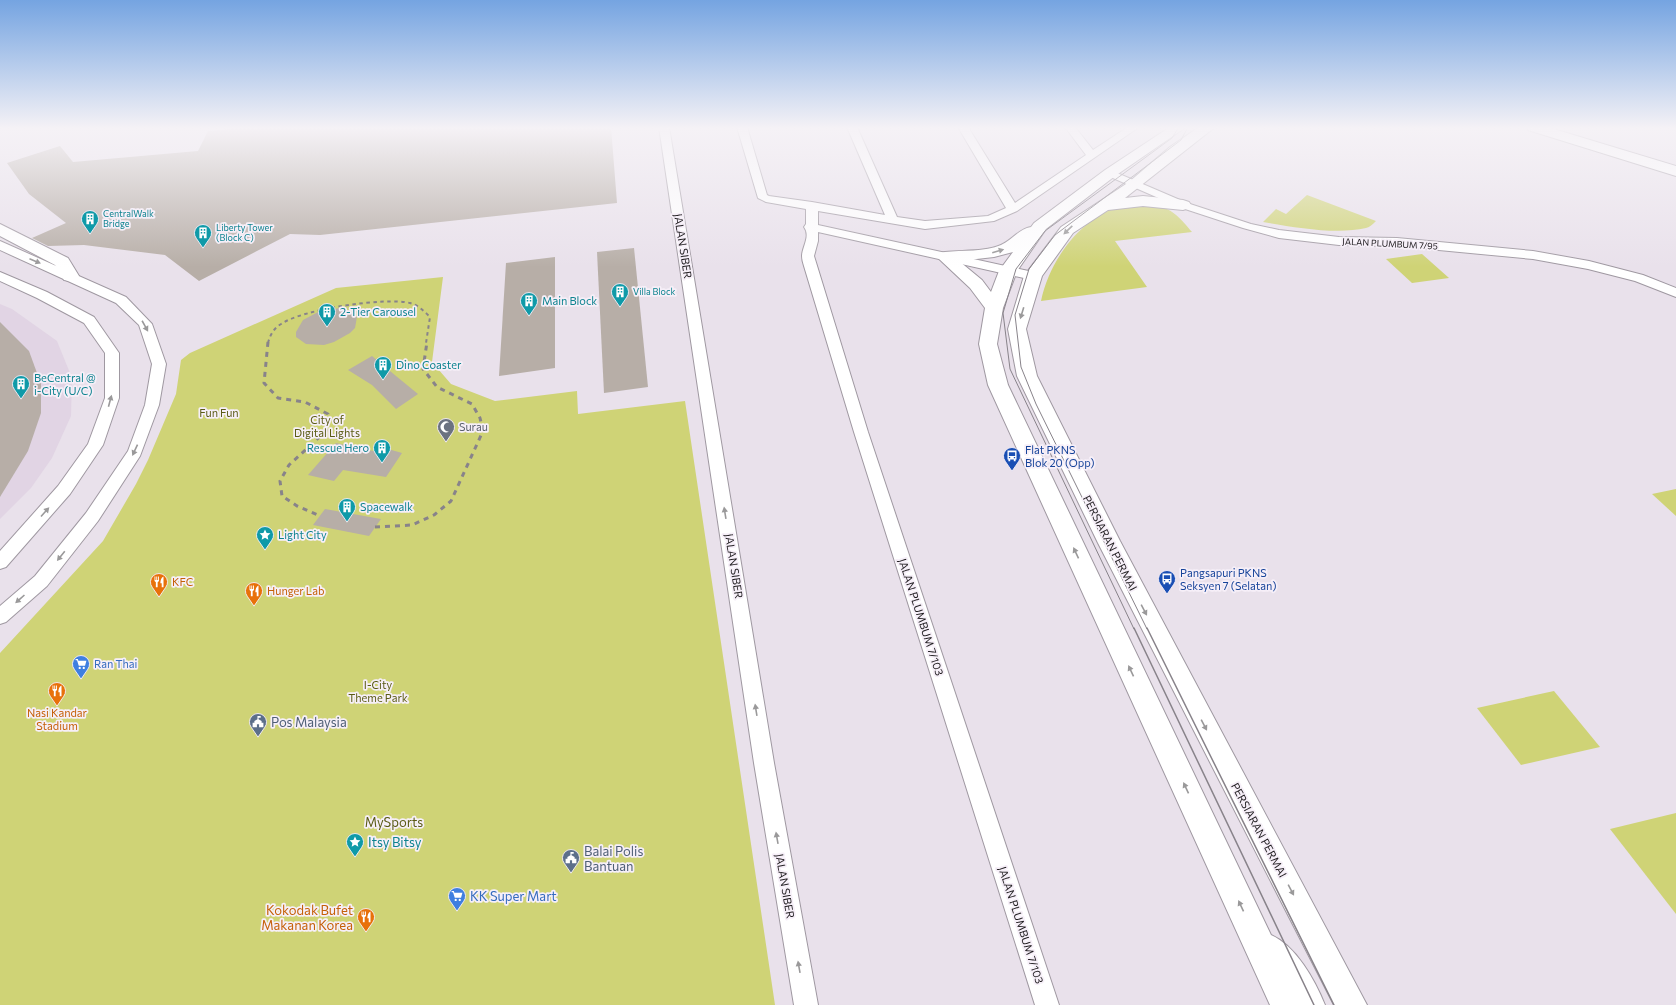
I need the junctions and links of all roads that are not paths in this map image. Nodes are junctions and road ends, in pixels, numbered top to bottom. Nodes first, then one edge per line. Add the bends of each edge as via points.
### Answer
1 (671, 174) edge
2 (756, 174) edge
3 (873, 174) edge
4 (992, 174) edge
5 (1064, 174) edge
6 (1109, 174) edge
7 (1112, 174) edge
8 (1147, 174) edge
9 (1156, 174) edge
10 (1134, 185) junction
11 (1167, 198) junction
12 (1183, 205) junction
13 (812, 206) junction
14 (1099, 207) junction
15 (828, 208) junction
16 (1013, 209) junction
17 (893, 220) junction
18 (1041, 225) junction
19 (817, 228) junction
20 (3, 236) edge
21 (945, 257) junction
22 (1008, 271) junction
23 (0, 276) edge
24 (70, 276) joint
25 (1033, 276) junction
26 (1676, 293) edge
27 (994, 308) junction
28 (0, 562) edge
29 (0, 617) edge
30 (1254, 934) junction
31 (806, 1005) edge
32 (1047, 1005) edge
33 (1287, 1005) edge
34 (1309, 1005) edge
35 (1351, 1005) edge

31 -> 1 street, JALAN SIBER via 764,763
2 - 13 street via 762,196 766,199
3 - 17 street
4 - 16 street
5 - 16 street
6 - 18 main road
7 - 10 street, JALAN PLUMBUM 7/95
8 - 10 main road, PERSIARAN PERMAI
9 - 11 main road via 1154,183
10 - 11 street, JALAN PLUMBUM 7/95
10 - 14 main road, PERSIARAN PERMAI
11 - 12 street, JALAN PLUMBUM 7/95
12 - 14 main road via 1143,201
12 - 26 street, JALAN PLUMBUM 7/95 via 1279,234 1533,255 1589,265 1639,278
13 - 15 street
13 - 19 street
14 -> 25 main road, PERSIARAN PERMAI via 1067,230
15 - 17 street
15 - 19 street
16 - 17 street via 990,219 932,224
21 -> 18 main road via 1008,248
18 - 22 main road
19 - 21 street
19 - 32 street, JALAN PLUMBUM 7/103 via 808,256 810,266 861,432
20 -> 24 main road via 62,262
21 - 22 street
21 - 27 main road via 976,284
22 - 25 street
22 - 27 main road
28 -> 23 street via 64,490 95,445 112,398 112,353 89,320
24 -> 29 street via 121,300 145,324 159,364 152,405 135,452 92,517 41,581
25 -> 35 main road, PERSIARAN PERMAI via 1017,328 1027,376 1109,543
30 -> 27 main road via 998,385 988,344
30 - 33 main road
30 - 34 main road via 1284,964

